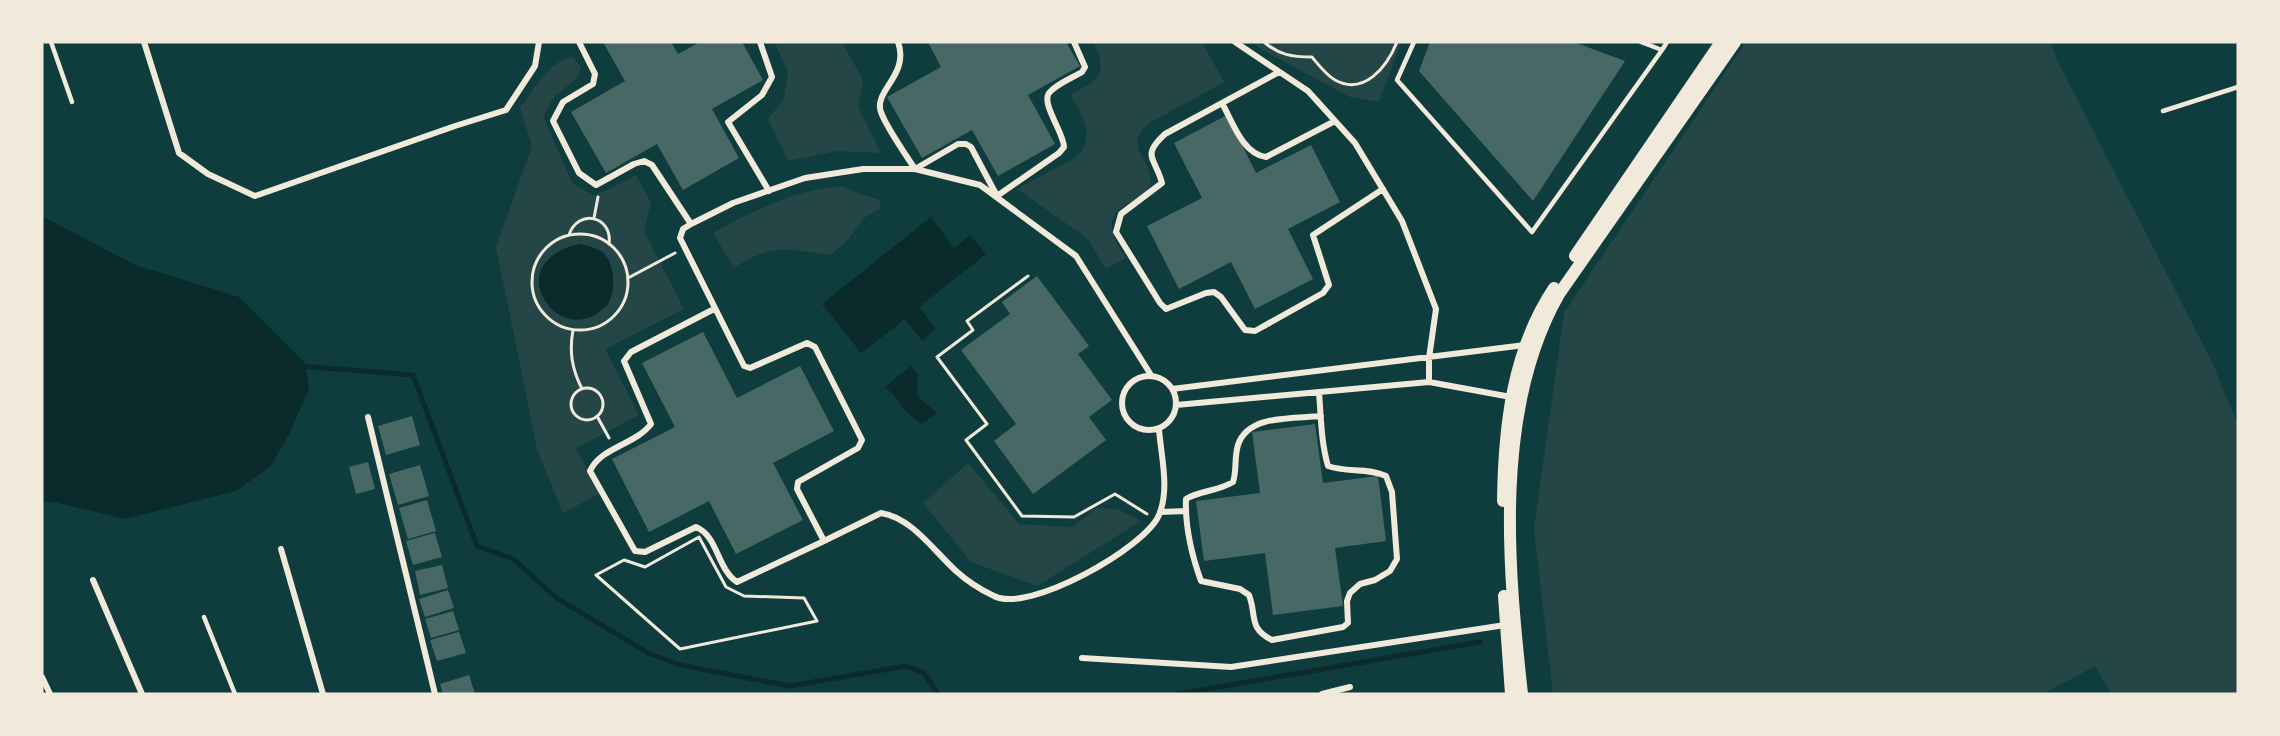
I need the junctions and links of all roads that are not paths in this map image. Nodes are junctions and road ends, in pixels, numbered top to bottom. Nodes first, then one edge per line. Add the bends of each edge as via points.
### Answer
1 (51, 42) edge
2 (144, 42) edge
3 (539, 42) edge
4 (579, 42) edge
5 (760, 42) edge
6 (898, 42) edge
7 (1074, 42) edge
8 (1235, 42) edge
9 (1414, 42) edge
10 (1641, 42) edge
11 (1667, 42) edge
12 (1721, 42) edge
13 (1735, 42) edge
14 (1662, 50) junction
15 (1280, 72) junction
16 (2238, 87) edge
17 (72, 102) dead end
18 (1223, 105) junction
19 (2163, 111) dead end
20 (1335, 121) junction
21 (915, 169) junction
22 (1383, 189) junction
23 (769, 191) junction
24 (997, 196) junction
25 (691, 224) junction
26 (714, 309) junction
27 (1525, 345) junction
28 (1430, 358) junction
29 (1151, 375) junction
30 (1429, 382) junction
31 (1172, 389) junction
32 (1319, 392) junction
33 (1511, 396) junction
34 (1176, 405) junction
35 (1321, 416) junction
36 (368, 417) dead end
37 (1158, 429) junction
38 (1186, 511) junction
39 (1160, 512) junction
40 (824, 541) junction
41 (281, 549) dead end
42 (93, 580) dead end
43 (204, 617) dead end
44 (1505, 625) junction
45 (1082, 658) dead end
46 (42, 677) edge
47 (1350, 687) dead end
48 (50, 694) edge
49 (142, 694) edge
50 (235, 694) edge
51 (323, 694) edge
52 (435, 694) edge
53 (1322, 694) edge
54 (1511, 694) edge
55 (1522, 694) edge

1 - 17 lane
2 - 3 street via 179,153 208,174 255,196 506,110 535,66
4 - 25 street via 595,74 593,84 563,102 553,122 579,173 596,185 644,161 652,165
5 - 23 street via 772,77 762,95 728,122
6 - 21 street via 902,53 899,69 881,98 880,111
7 - 24 street via 1085,67 1047,97 1064,147
8 - 15 street
9 - 14 lane via 1397,80 1532,232
10 - 14 lane
11 - 14 lane
12 - 27 main road via 1552,290
13 - 55 main road via 1559,294 1535,344 1520,409 1510,506 1511,594
15 - 18 street
15 - 20 street via 1308,91
16 - 19 lane
18 - 20 street via 1249,150 1257,156 1266,157
18 - 22 street via 1165,134 1152,146 1151,155 1162,183 1121,214 1118,222 1116,232 1166,309 1214,292 1249,332 1323,293 1329,285 1313,235
20 - 22 street via 1355,143
21 - 23 street via 863,169 804,178
21 - 24 street via 980,185
21 - 24 street via 958,144 966,144 972,147
22 - 28 street via 1402,221 1436,309
23 - 25 street
24 - 29 street via 1076,256
25 - 26 street via 683,229 680,238
26 - 40 street via 744,366 750,368 807,343 815,347 862,440 858,448 798,482 797,489
26 - 40 street via 631,351 624,361 651,424 644,433 596,459 590,471 635,551 645,552 696,527 705,531 730,577 738,582
27 - 28 street
27 - 33 main road
28 - 30 street
28 - 31 street
29 - 31 street
29 - 37 street via 1138,377 1126,387 1122,409 1136,427
30 - 32 street
30 - 33 street
31 - 34 street
32 - 34 street
32 - 35 street
33 - 44 main road via 1503,453
34 - 37 street via 1171,420
35 - 38 street via 1252,426 1239,442 1233,482 1216,491 1194,494 1186,499
35 - 38 street via 1328,466 1341,471 1373,470 1386,476 1392,492 1397,559 1390,571 1350,592 1348,623 1343,627 1272,640 1262,635 1254,624 1249,595 1240,589 1201,581
36 - 52 street
37 - 39 street via 1165,493
38 - 39 street
39 - 40 street via 1132,546 1064,586 1026,598 996,598 957,573 908,524 891,514 881,513
41 - 51 street
42 - 49 street
43 - 50 lane
44 - 45 street via 1231,668
44 - 54 main road
46 - 48 street
47 - 53 street

